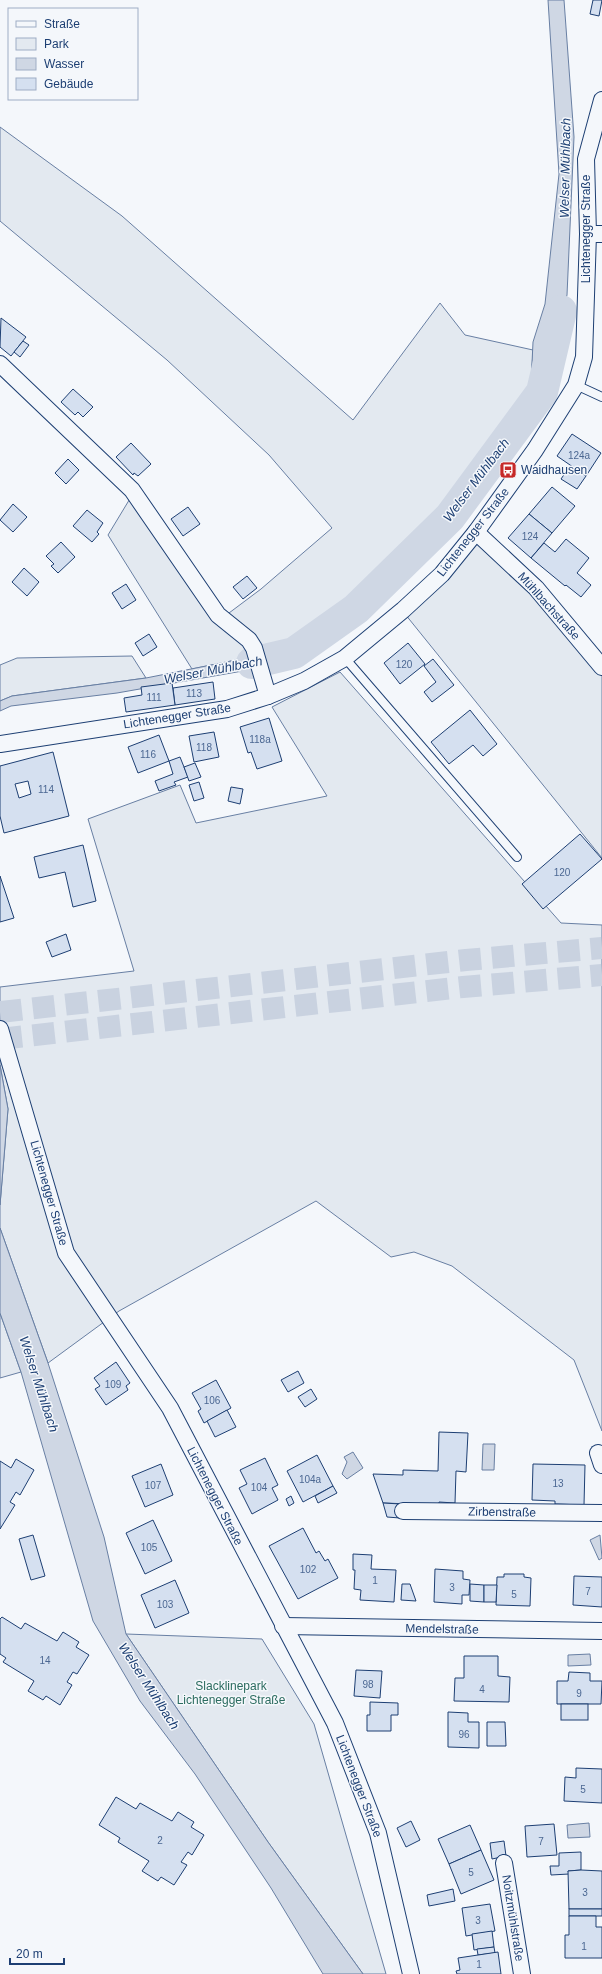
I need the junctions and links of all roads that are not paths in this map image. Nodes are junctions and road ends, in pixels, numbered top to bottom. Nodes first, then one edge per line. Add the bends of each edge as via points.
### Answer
1 (602, 100) edge
2 (595, 234) edge
3 (0, 364) edge
4 (576, 385) junction
5 (602, 397) edge
6 (476, 532) junction
7 (345, 658) junction
8 (602, 667) edge
9 (268, 696) junction
10 (0, 744) edge
11 (517, 857) dead end
12 (0, 1029) edge
13 (402, 1511) dead end
14 (602, 1513) edge
15 (283, 1626) junction
16 (602, 1631) edge
17 (504, 1863) dead end
18 (411, 1974) edge
19 (522, 1974) edge

1 - 2 street, Lichtenegger Straße via 586,159
2 - 4 street, Lichtenegger Straße via 584,357
3 - 9 street via 132,490 218,615 249,640 254,648
4 - 5 lane
4 - 6 street, Lichtenegger Straße via 535,450
6 - 7 street, Lichtenegger Straße via 442,574
6 - 8 street, Mühlbachstraße via 536,588
7 - 9 street, Lichtenegger Straße
7 - 11 lane
9 - 10 street, Lichtenegger Straße via 227,709
12 - 15 street, Lichtenegger Straße via 66,1253 170,1408
13 - 14 street, Zirbenstraße
15 - 16 street, Mendelstraße
15 - 18 street, Lichtenegger Straße via 335,1723 378,1833
17 - 19 street, Noitzmühlstraße

